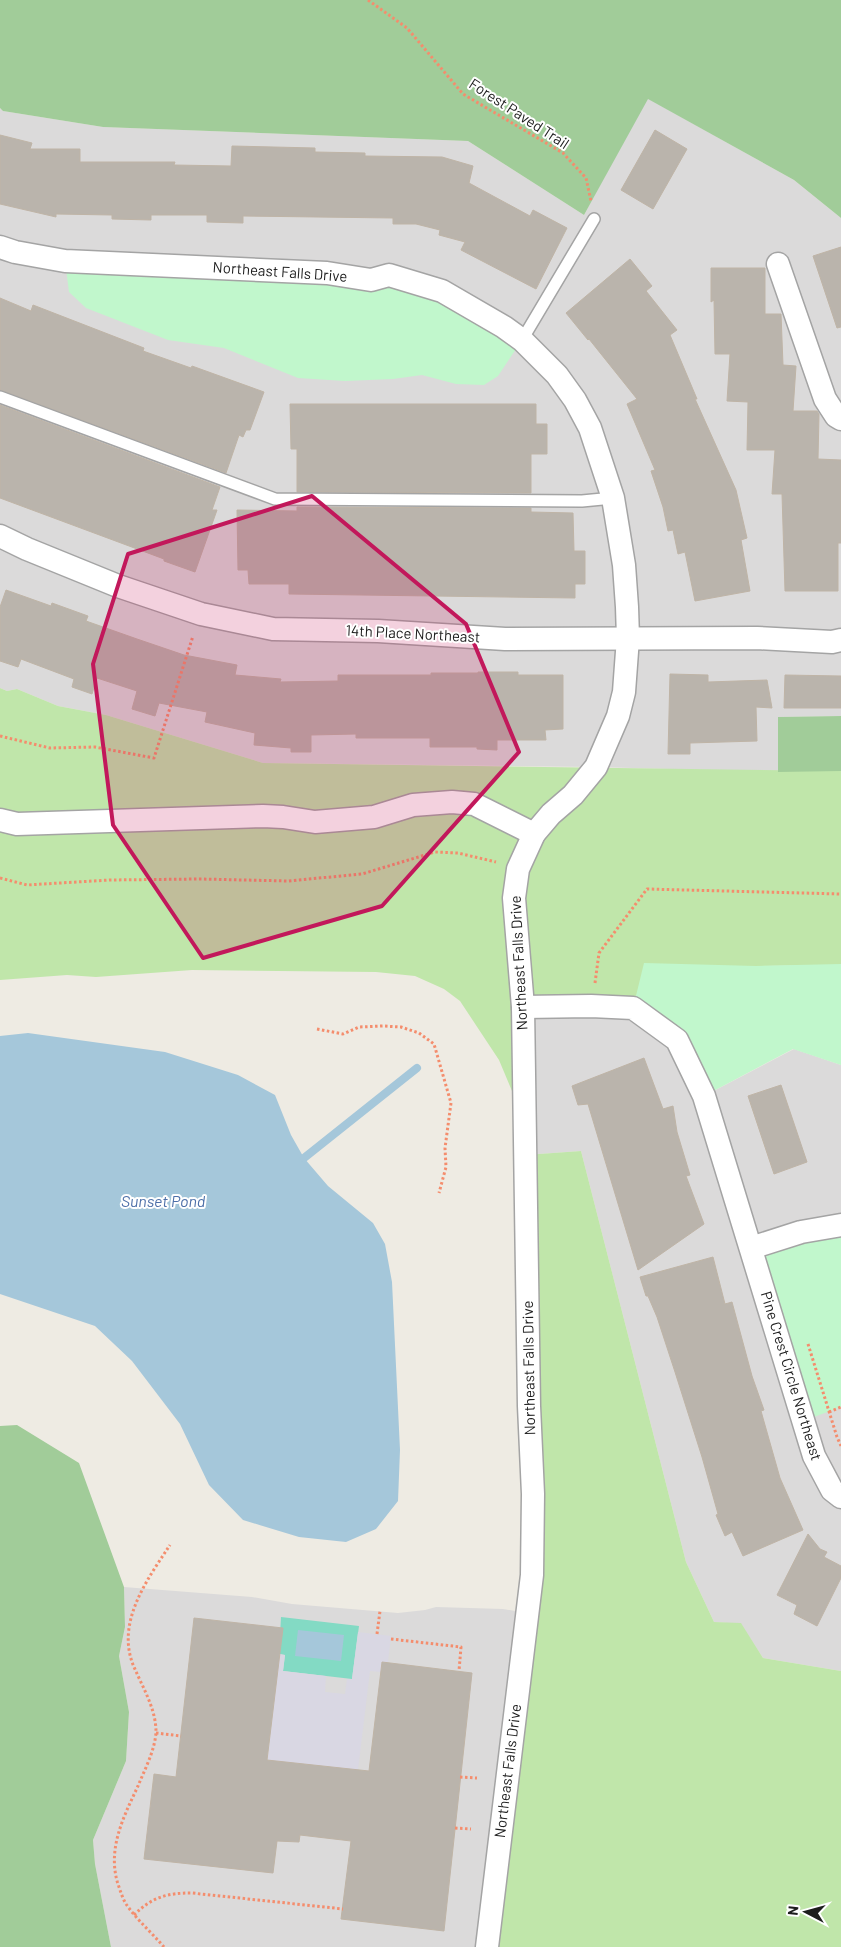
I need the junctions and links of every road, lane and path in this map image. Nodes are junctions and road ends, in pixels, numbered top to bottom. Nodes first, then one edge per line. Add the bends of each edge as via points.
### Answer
1 (368, 0) edge
2 (594, 219) joint
3 (0, 247) edge
4 (778, 264) dead end
5 (522, 340) junction
6 (0, 397) edge
7 (841, 419) edge
8 (613, 498) junction
9 (0, 536) edge
10 (194, 633) dead end
11 (628, 638) junction
12 (841, 640) edge
13 (0, 736) edge
14 (0, 820) edge
15 (534, 834) junction
16 (518, 869) junction
17 (0, 878) edge
18 (841, 894) edge
19 (591, 1006) junction
20 (523, 1007) junction
21 (316, 1029) dead end
22 (439, 1193) dead end
23 (841, 1225) edge
24 (751, 1248) junction
25 (806, 1338) dead end
26 (841, 1407) edge
27 (829, 1412) junction
28 (841, 1446) edge
29 (841, 1497) edge
30 (170, 1545) dead end
31 (380, 1611) dead end
32 (377, 1634) dead end
33 (391, 1639) dead end
34 (458, 1671) dead end
35 (156, 1733) junction
36 (181, 1736) dead end
37 (460, 1776) dead end
38 (477, 1778) dead end
39 (455, 1828) dead end
40 (471, 1830) dead end
41 (343, 1909) dead end
42 (134, 1915) junction
43 (164, 1947) edge
44 (487, 1947) edge

1 - 2 path, Forest Paved Trail via 407,28 463,94 563,153 586,178
2 - 5 lane
3 - 5 street, Northeast Falls Drive via 65,261 327,273 371,280 389,275 442,291
4 - 7 street via 825,399
5 - 8 street, Northeast Falls Drive via 557,375 575,400 590,428
6 - 8 lane via 275,499 582,501
8 - 11 street, Northeast Falls Drive via 624,565
9 - 11 street, 14th Place Northeast via 118,586 201,614 273,629 378,631 505,639
10 - 13 path via 154,758 95,746 50,748
11 - 12 street, 14th Place Northeast
11 - 15 street, Northeast Falls Drive via 624,692 618,716 596,767
14 - 15 street via 17,824 263,816 316,822 374,817 413,805 452,802 474,804
15 - 16 street, Northeast Falls Drive
16 - 17 path via 458,853 435,852 362,874 288,881 110,880 27,885
16 - 20 street, Northeast Falls Drive via 514,898
18 - 19 path via 647,888 599,953
19 - 20 street, Pine Crest Circle Northeast
19 - 24 street, Pine Crest Circle Northeast via 633,1008 678,1040 704,1096
20 - 44 street, Northeast Falls Drive via 532,1575
21 - 22 path via 343,1034 359,1027 401,1027 419,1032 434,1044 451,1103 446,1167
23 - 24 street via 801,1232
24 - 29 street, Pine Crest Circle Northeast via 814,1456 832,1490
25 - 27 path
26 - 27 path
27 - 28 path
30 - 35 path via 137,1600 129,1624 133,1665 154,1716
31 - 32 path
33 - 34 path via 462,1647
35 - 36 path
35 - 42 path via 148,1762 120,1825 114,1851 116,1877 125,1902
37 - 38 path
39 - 40 path
41 - 42 path via 172,1893 144,1905
42 - 43 path

